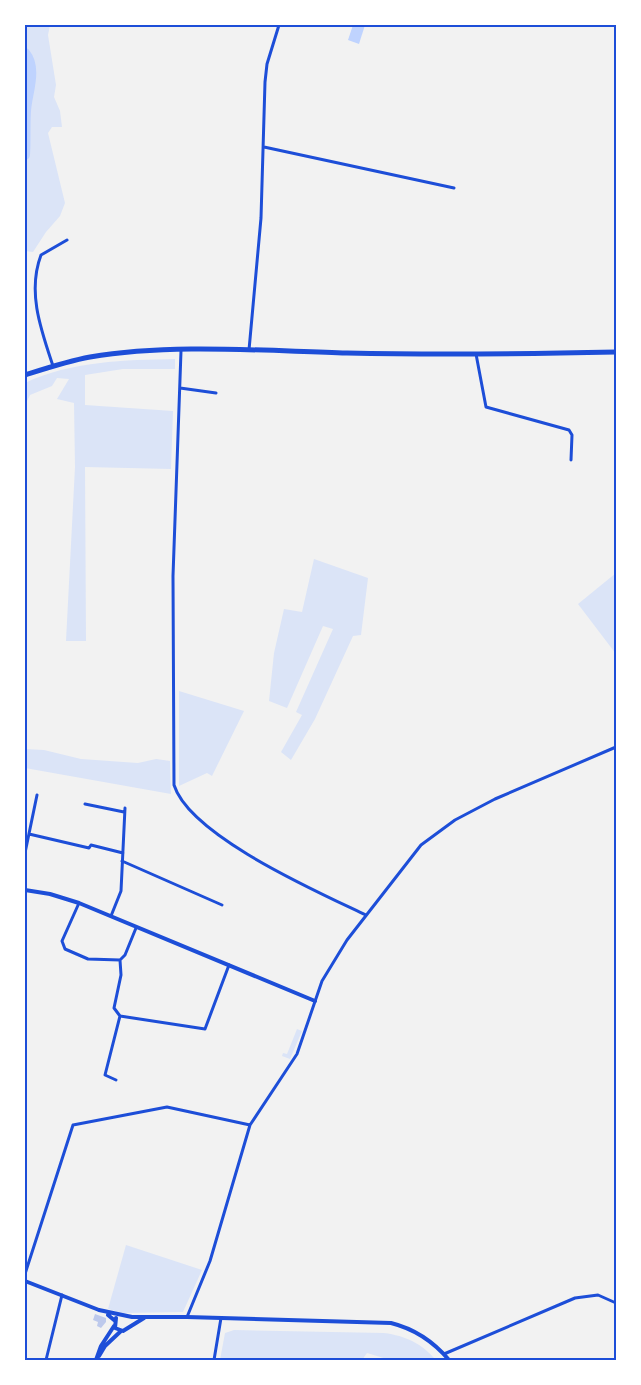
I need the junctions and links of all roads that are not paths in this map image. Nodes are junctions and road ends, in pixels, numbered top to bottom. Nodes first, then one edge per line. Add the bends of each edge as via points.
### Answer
1 (279, 25) edge
2 (264, 147) junction
3 (454, 188) dead end
4 (67, 240) dead end
5 (182, 350) junction
6 (249, 351) junction
7 (616, 352) edge
8 (476, 354) junction
9 (52, 366) junction
10 (25, 375) edge
11 (180, 388) junction
12 (216, 393) dead end
13 (571, 460) dead end
14 (616, 747) edge
15 (37, 795) dead end
16 (85, 804) dead end
17 (29, 834) junction
18 (25, 853) edge
19 (123, 853) junction
20 (122, 861) junction
21 (25, 890) edge
22 (79, 903) junction
23 (222, 905) dead end
24 (366, 915) junction
25 (111, 916) junction
26 (136, 928) junction
27 (120, 960) junction
28 (229, 966) junction
29 (315, 1001) junction
30 (120, 1016) junction
31 (116, 1080) dead end
32 (250, 1125) junction
33 (25, 1274) edge
34 (25, 1281) edge
35 (62, 1295) junction
36 (616, 1303) edge
37 (99, 1310) junction
38 (120, 1316) junction
39 (149, 1316) junction
40 (187, 1316) junction
41 (127, 1317) junction
42 (221, 1318) junction
43 (114, 1320) junction
44 (114, 1326) junction
45 (129, 1327) junction
46 (120, 1332) junction
47 (444, 1354) junction
48 (46, 1360) edge
49 (96, 1360) edge
50 (214, 1360) edge
51 (449, 1360) edge

1 - 2 street via 267,64
2 - 3 street
2 - 6 street
4 - 9 street via 41,254 36,268 37,316
5 - 6 main road
5 - 9 main road via 91,357
5 - 11 street
6 - 8 main road
7 - 8 main road
8 - 13 street via 486,407 569,430 572,435
9 - 10 main road
11 - 12 street
11 - 24 street via 174,576 174,785 193,815 269,868
14 - 24 street via 495,799 455,820 421,845
15 - 17 street
16 - 19 street via 125,810
17 - 18 street
17 - 19 street
19 - 20 street
20 - 23 street
20 - 25 street via 121,891
21 - 22 street
22 - 25 street
22 - 27 street via 62,941 65,949 88,959
24 - 29 street via 330,964
25 - 26 street
26 - 27 street
26 - 28 street
27 - 30 street via 121,975 114,1008
28 - 29 street
28 - 30 street via 204,1029
29 - 32 street via 297,1054
30 - 31 street via 105,1075
32 - 33 street via 167,1107 73,1126
32 - 40 street via 210,1261
34 - 35 street
35 - 37 street
35 - 48 street
36 - 47 street via 598,1295 575,1298
37 - 38 street
37 - 43 street
38 - 41 street
38 - 43 street
39 - 40 street
39 - 41 street
39 - 45 street
40 - 42 street
41 - 45 street
42 - 47 street via 391,1323 417,1332
42 - 50 street
43 - 44 street
44 - 46 street
44 - 49 street via 100,1346
45 - 46 street
46 - 49 street via 104,1346
47 - 51 street

